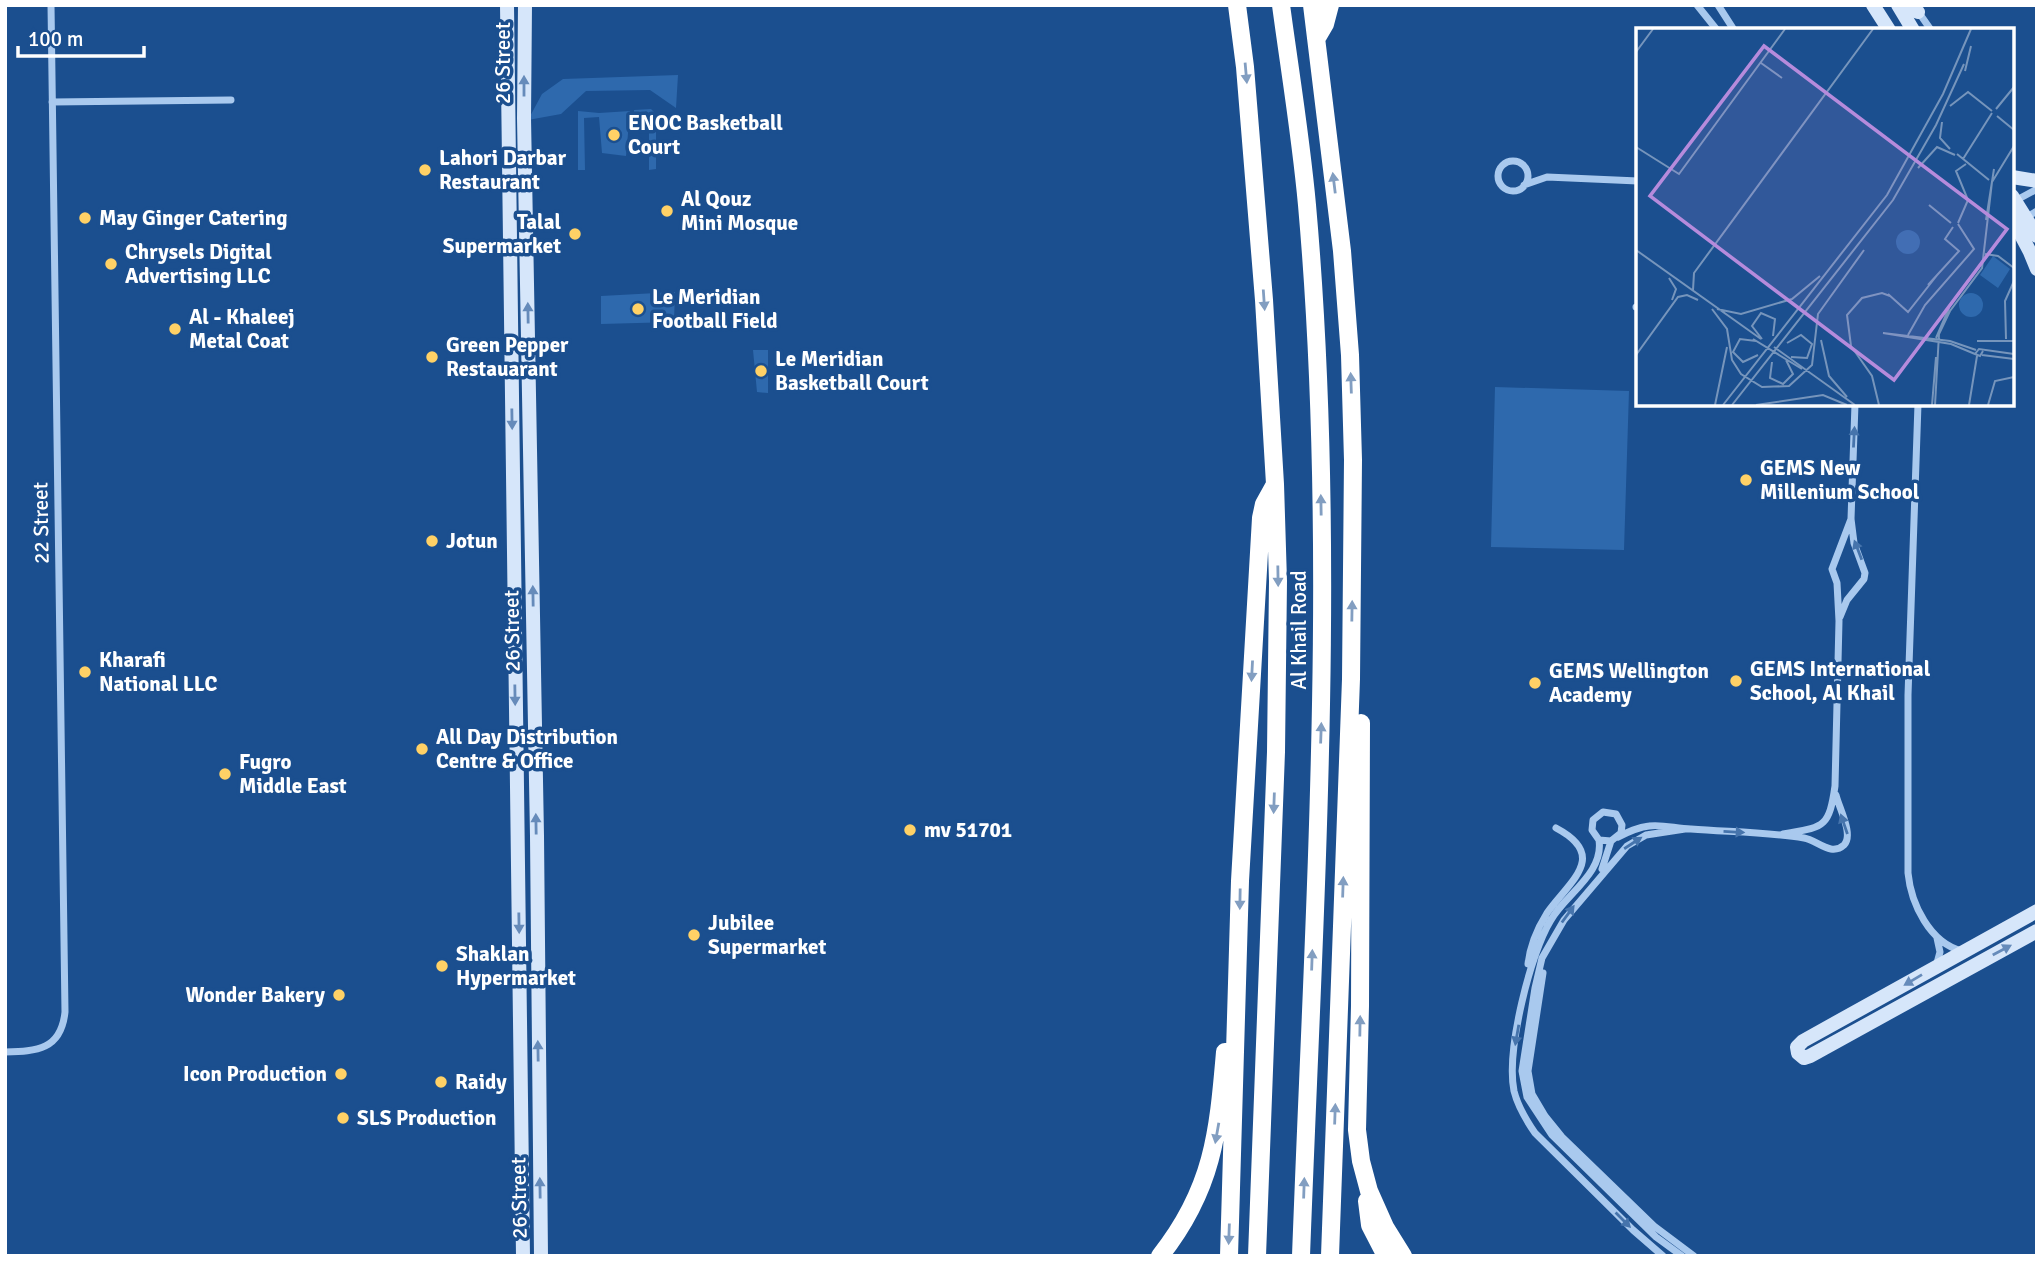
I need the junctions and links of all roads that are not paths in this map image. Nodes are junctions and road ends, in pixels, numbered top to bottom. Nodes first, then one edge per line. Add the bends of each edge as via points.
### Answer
1 (51, 5) edge
2 (508, 5) edge
3 (1237, 5) edge
4 (1281, 5) edge
5 (1312, 5) edge
6 (1330, 5) edge
7 (1697, 5) edge
8 (1718, 5) edge
9 (1873, 5) edge
10 (1898, 5) edge
11 (1904, 5) edge
12 (523, 7) edge
13 (1916, 9) edge
14 (1715, 28) edge
15 (1733, 28) edge
16 (1888, 28) edge
17 (1912, 28) edge
18 (1930, 28) edge
19 (1318, 36) junction
20 (231, 100) dead end
21 (52, 102) junction
22 (1524, 166) junction
23 (1548, 177) junction
24 (2014, 177) edge
25 (1636, 181) edge
26 (2037, 181) edge
27 (1524, 185) junction
28 (2037, 189) edge
29 (2014, 200) edge
30 (2022, 217) edge
31 (2037, 236) edge
32 (2037, 270) edge
33 (1855, 406) edge
34 (1918, 406) edge
35 (1275, 484) junction
36 (1851, 519) junction
37 (1839, 621) junction
38 (515, 651) junction
39 (534, 655) junction
40 (1351, 679) junction
41 (1835, 786) junction
42 (1556, 828) dead end
43 (1685, 829) junction
44 (1783, 834) junction
45 (1615, 839) junction
46 (1599, 840) junction
47 (1595, 881) junction
48 (2037, 911) edge
49 (2037, 931) edge
50 (1937, 937) junction
51 (1547, 951) junction
52 (1962, 951) junction
53 (1936, 966) junction
54 (1530, 968) junction
55 (1239, 970) junction
56 (5, 1052) edge
57 (1369, 1191) junction
58 (523, 1256) edge
59 (541, 1256) edge
60 (1160, 1256) edge
61 (1228, 1256) edge
62 (1257, 1256) edge
63 (1301, 1256) edge
64 (1330, 1256) edge
65 (1386, 1256) edge
66 (1403, 1256) edge
67 (1663, 1256) edge
68 (1682, 1256) edge
69 (1694, 1256) edge

1 - 21 street, 22 Street
2 -> 38 street, 26 Street
3 -> 35 highway, Al Khail Road via 1258,216
63 -> 4 highway, Al Khail Road via 1321,721 1322,535 1307,204
5 - 19 highway
6 - 19 highway
7 - 14 street
8 - 15 street
9 - 16 street
10 - 17 street
11 - 13 street
39 -> 12 street, 26 Street
13 - 18 street
40 -> 19 highway via 1350,355
20 - 21 street
21 - 56 street, 22 Street via 65,1012 56,1038 36,1050
22 - 23 street
22 - 27 street
22 - 27 street via 1506,162 1498,174 1507,190
23 - 25 street
23 - 27 street
24 - 26 street
28 - 29 street
30 - 31 street
30 - 32 street
36 -> 33 street
34 - 50 street via 1907,708 1908,873 1915,903
35 -> 55 highway via 1261,518
35 -> 62 highway, Al Khail Road via 1276,751
36 - 37 street via 1832,569
37 -> 36 street via 1865,573
37 - 41 street
38 - 39 street
38 -> 58 street, 26 Street
59 -> 39 street, 26 Street
57 -> 40 highway via 1357,1130 1361,712
64 -> 40 highway
41 - 44 street via 1824,824
44 -> 41 street via 1810,839 1831,850 1845,844 1848,829
42 - 54 street via 1578,842 1583,863 1536,933
43 -> 44 street
43 - 45 street via 1653,825
47 -> 43 street via 1636,840
45 - 46 street
45 - 46 street via 1621,821 1616,814 1603,812 1592,825
45 - 47 street
46 - 54 street via 1593,868 1552,918
51 -> 47 street via 1564,920
48 - 52 street
53 -> 49 street via 1800,1043 1798,1053 1810,1056
50 - 52 street
50 - 53 street
51 - 68 street via 1537,979 1524,1063 1527,1097 1558,1141 1656,1237
51 - 69 street via 1528,1070 1532,1094 1562,1137 1654,1226
52 - 53 street
54 -> 67 street via 1512,1073 1518,1105 1535,1133
55 -> 60 highway via 1230,992 1214,1147 1198,1196
55 -> 61 highway
57 - 65 highway via 1367,1215
57 - 66 highway

